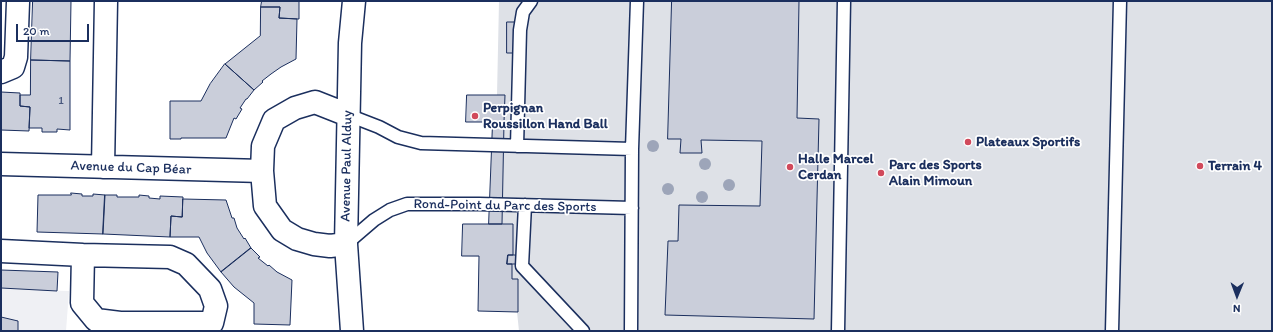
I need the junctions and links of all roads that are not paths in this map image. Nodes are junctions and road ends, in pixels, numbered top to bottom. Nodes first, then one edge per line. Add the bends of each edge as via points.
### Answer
1 (12, 1) edge
2 (106, 1) edge
3 (354, 1) edge
4 (531, 1) edge
5 (637, 1) edge
6 (844, 1) edge
7 (1120, 1) edge
8 (1, 72) edge
9 (348, 115) junction
10 (517, 146) junction
11 (632, 148) junction
12 (1, 164) edge
13 (103, 167) junction
14 (262, 172) junction
15 (525, 205) junction
16 (632, 208) junction
17 (346, 244) junction
18 (1, 251) edge
19 (83, 255) junction
20 (352, 331) edge
21 (583, 331) edge
22 (631, 331) edge
23 (838, 331) edge
24 (1112, 331) edge

1 - 8 street via 16,57 13,67
2 - 13 street
3 - 9 street, Avenue Paul Alduy
4 - 10 lane via 523,12 520,30
5 - 11 lane
6 - 23 lane
7 - 24 lane
9 - 10 lane via 398,137 421,143
9 - 14 street via 315,102 295,108 274,120 263,146
9 - 17 street, Avenue Paul Alduy
10 - 11 lane
11 - 16 lane
12 - 13 street, Avenue du Cap Béar
13 - 14 street, Avenue du Cap Béar
14 - 17 street via 265,206 282,230 297,239 314,244
15 - 16 lane, Rond-Point du Parc des Sports
15 - 17 lane, Rond-Point du Parc des Sports via 407,204 390,210 374,220
15 - 21 lane via 522,266
16 - 22 lane
17 - 20 street, Avenue Paul Alduy
18 - 19 street
19 - 19 street via 82,303 96,320 120,323 212,323 216,306 210,288 186,264 170,257

